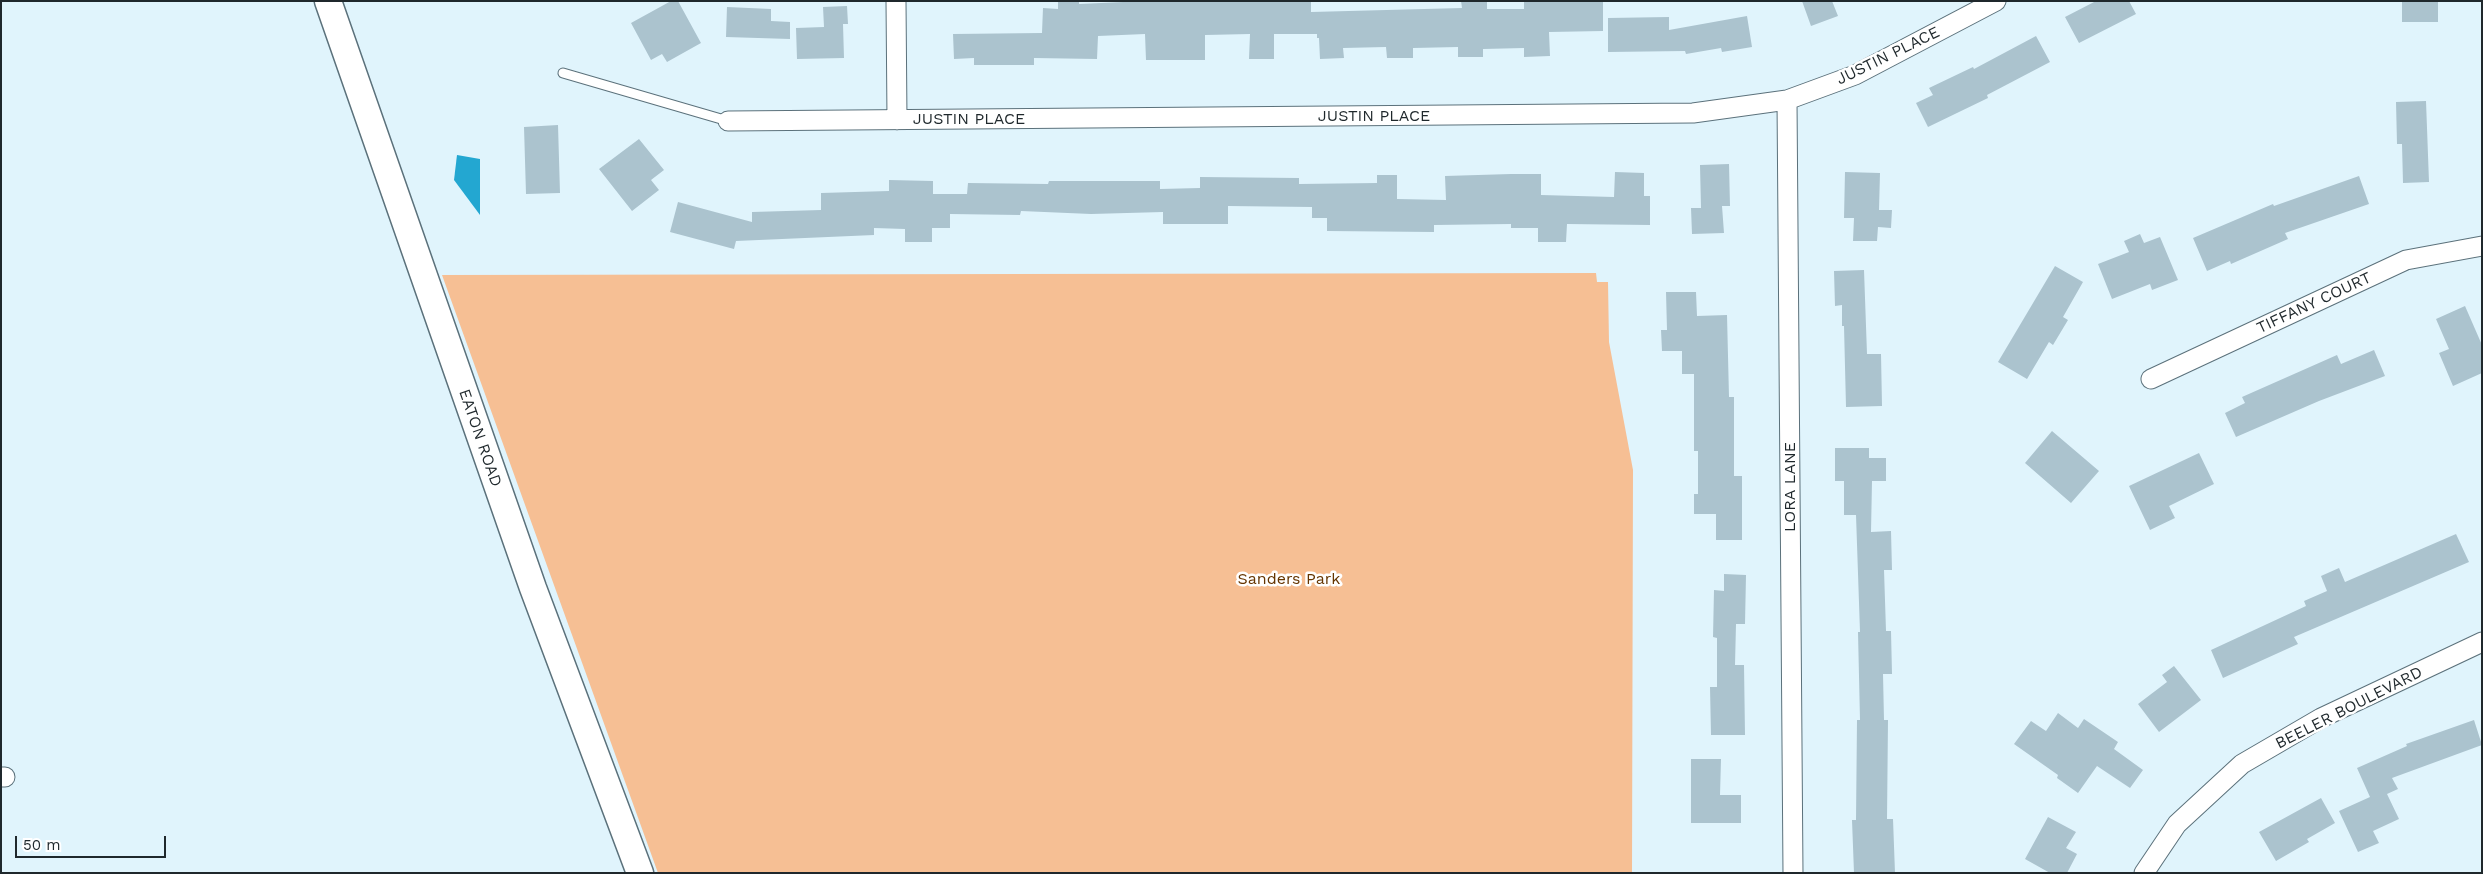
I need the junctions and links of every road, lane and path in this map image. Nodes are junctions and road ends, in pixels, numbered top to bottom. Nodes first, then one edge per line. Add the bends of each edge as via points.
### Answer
1 (328, 1) edge
2 (896, 1) edge
3 (1996, 1) edge
4 (562, 73) dead end
5 (1787, 100) junction
6 (897, 120) junction
7 (728, 121) joint
8 (2482, 246) edge
9 (2151, 379) dead end
10 (2482, 642) edge
11 (640, 873) edge
12 (1793, 873) edge
13 (2144, 873) edge

1 - 11 street, EATON ROAD via 533,588
2 - 6 street
3 - 5 street, JUSTIN PLACE via 1855,75
4 - 7 lane
5 - 6 street, JUSTIN PLACE via 1693,113
5 - 12 street, LORA LANE
6 - 7 street, JUSTIN PLACE
8 - 9 street, TIFFANY COURT via 2406,260
10 - 13 street, BEELER BOULEVARD via 2321,718 2242,764 2177,824

